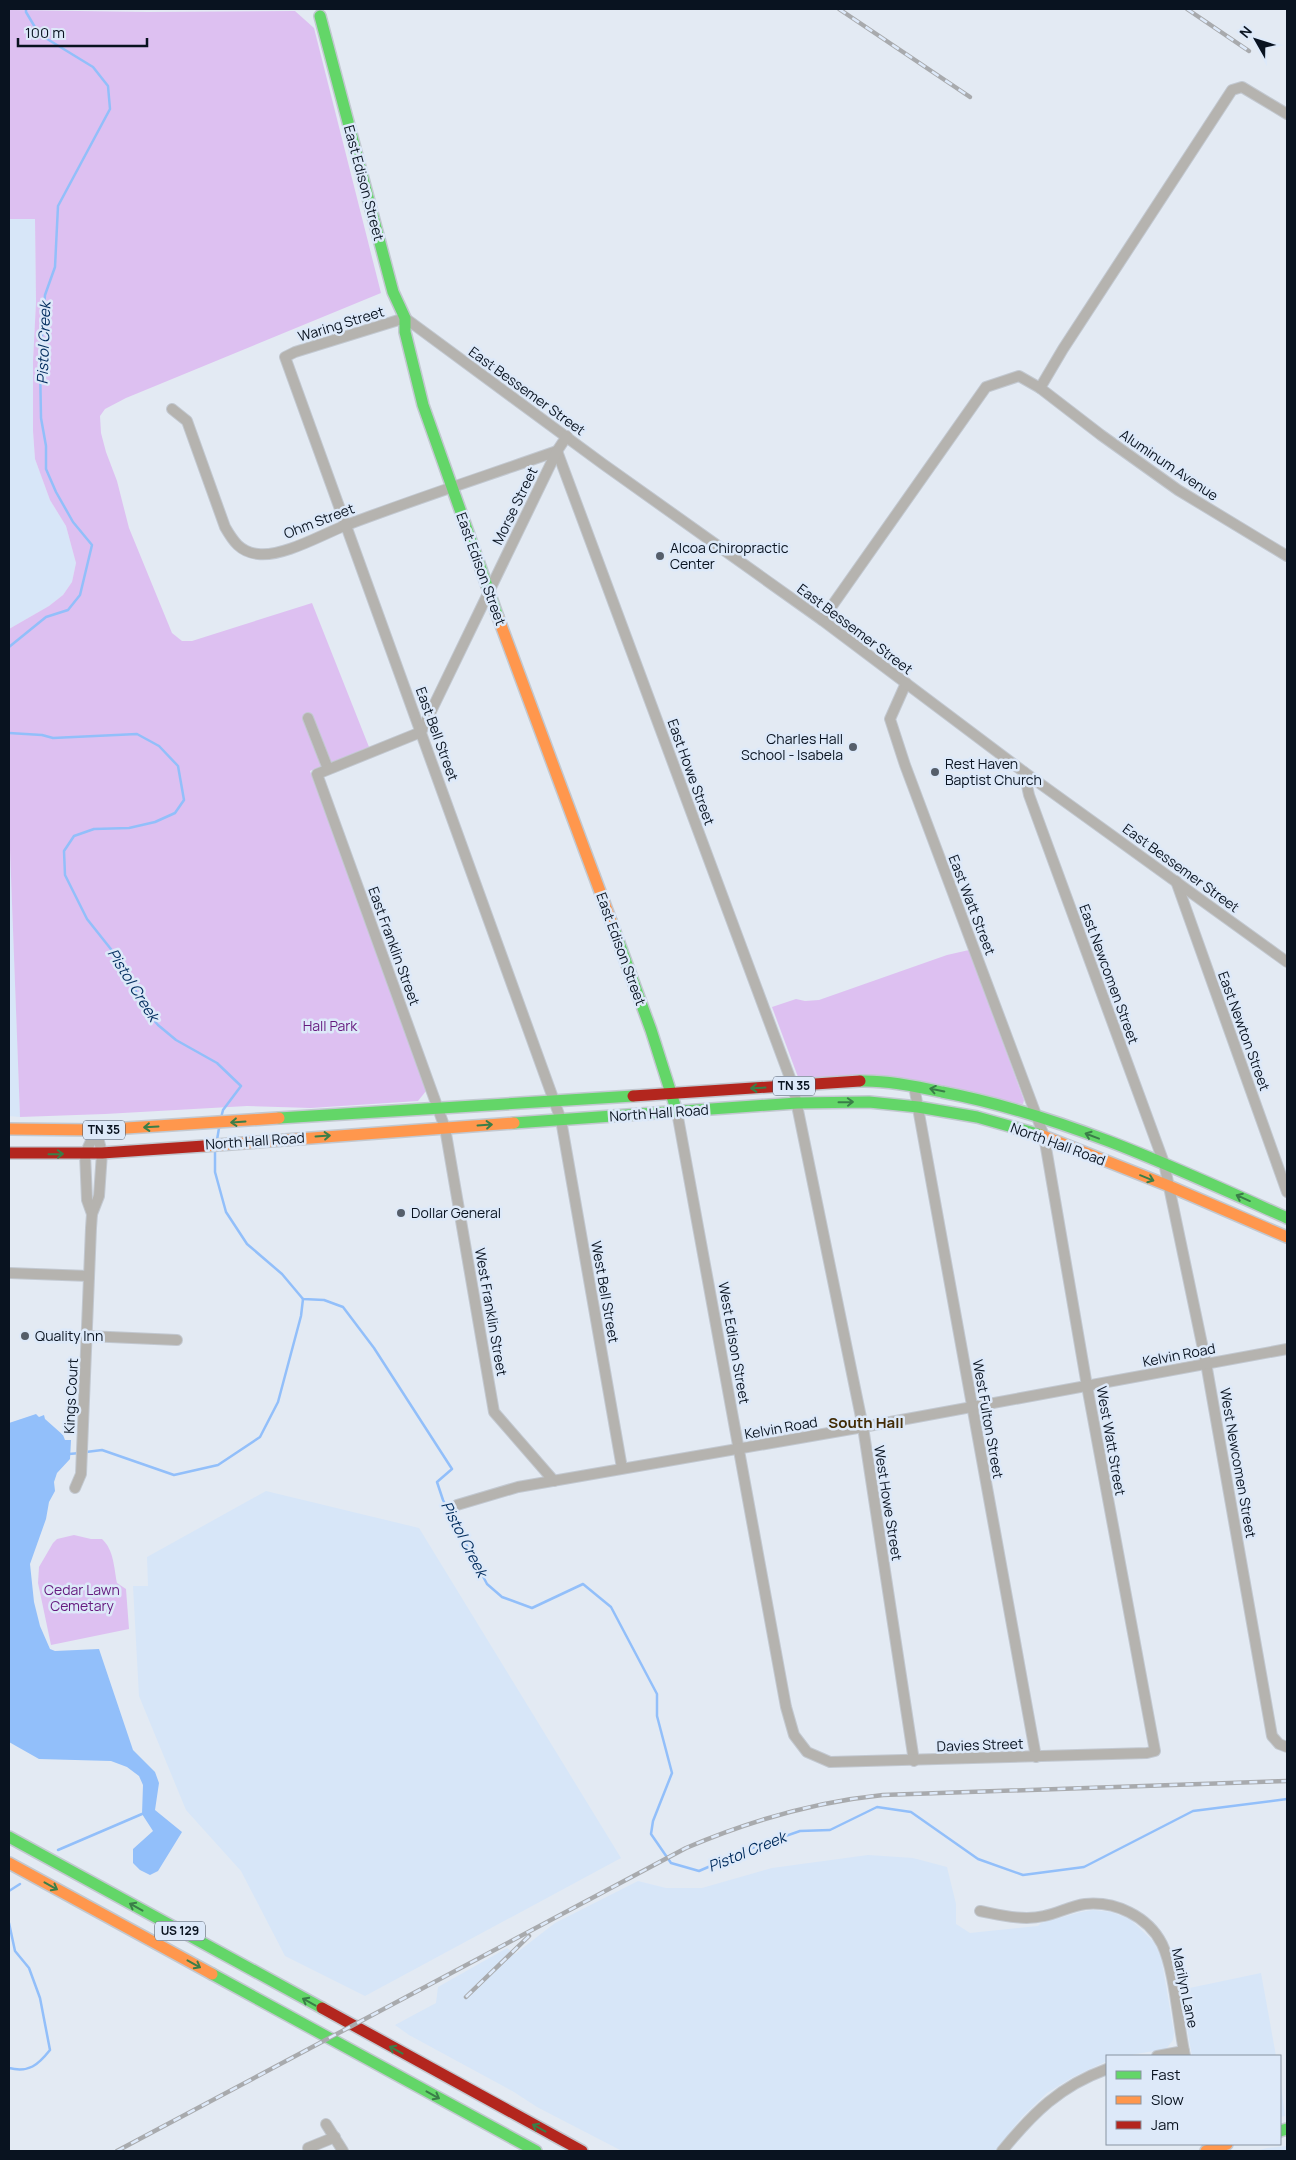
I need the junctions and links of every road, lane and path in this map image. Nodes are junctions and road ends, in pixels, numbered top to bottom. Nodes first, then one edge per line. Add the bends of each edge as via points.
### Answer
1 (320, 16) dead end
2 (1287, 114) edge
3 (405, 318) junction
4 (285, 357) joint
5 (1040, 388) junction
6 (172, 409) dead end
7 (567, 436) junction
8 (557, 451) junction
9 (451, 488) junction
10 (345, 526) junction
11 (1287, 556) edge
12 (489, 592) junction
13 (822, 620) junction
14 (906, 683) junction
15 (308, 718) dead end
16 (421, 732) junction
17 (328, 770) junction
18 (1024, 772) junction
19 (1176, 880) junction
20 (1287, 962) edge
21 (793, 1086) junction
22 (914, 1086) junction
23 (673, 1093) junction
24 (554, 1101) junction
25 (797, 1104) junction
26 (918, 1106) junction
27 (438, 1108) junction
28 (677, 1112) junction
29 (1036, 1115) junction
30 (561, 1120) junction
31 (445, 1128) junction
32 (9, 1129) edge
33 (96, 1130) junction
34 (1044, 1136) junction
35 (9, 1153) edge
36 (102, 1153) junction
37 (85, 1154) junction
38 (1164, 1164) junction
39 (1169, 1186) junction
40 (1287, 1192) edge
41 (92, 1214) junction
42 (1287, 1218) edge
43 (1287, 1238) edge
44 (9, 1273) edge
45 (89, 1276) junction
46 (87, 1336) junction
47 (178, 1340) dead end
48 (1287, 1349) edge
49 (1206, 1363) junction
50 (1087, 1386) junction
51 (972, 1407) junction
52 (862, 1427) junction
53 (739, 1449) junction
54 (622, 1468) junction
55 (554, 1480) junction
56 (76, 1488) dead end
57 (457, 1505) dead end
58 (1283, 1745) edge
59 (1155, 1751) joint
60 (807, 1752) joint
61 (1036, 1757) junction
62 (914, 1761) junction
63 (9, 1837) edge
64 (9, 1863) edge
65 (980, 1911) dead end
66 (1184, 2054) edge
67 (1170, 2055) edge
68 (1106, 2069) edge
69 (326, 2124) dead end
70 (335, 2137) junction
71 (1224, 2145) edge
72 (308, 2148) dead end
73 (343, 2151) edge
74 (536, 2151) edge
75 (582, 2151) edge
76 (1002, 2151) edge
77 (1206, 2151) edge

1 - 3 main road, East Edison Street via 393,292
2 - 5 street via 1242,87 1232,90
3 - 4 street, Waring Street
3 - 7 street, East Bessemer Street
3 - 9 main road, East Edison Street via 405,332 423,405
4 - 10 street, East Bell Street
5 - 11 street, Aluminum Avenue via 1178,490
5 - 13 street, Aluminum Avenue via 1019,376 986,387
6 - 10 street, Ohm Street via 187,421 225,527 238,547 249,552 270,554
7 - 8 street, Morse Street
7 - 13 street, East Bessemer Street
8 - 9 street, Ohm Street
8 - 12 street, Morse Street
8 - 21 street, East Howe Street
9 - 10 street, Ohm Street
9 - 12 main road, East Edison Street
10 - 16 street, East Bell Street
12 - 16 street, Morse Street
12 - 23 main road, East Edison Street
13 - 14 street, East Bessemer Street
14 - 18 street, East Bessemer Street
14 - 29 street, East Watt Street via 890,719
15 - 17 street
16 - 17 street
16 - 24 street, East Bell Street
17 - 27 street, East Franklin Street via 317,774
18 - 19 street, East Bessemer Street
18 - 38 street, East Newcomen Street via 1029,794
19 - 20 street, East Bessemer Street
19 - 40 street, East Newton Street
21 - 22 main road, North Hall Road / TN 35 via 866,1081
21 -> 23 main road, North Hall Road / TN 35
21 - 25 street, East Howe Street
22 - 26 street, West Fulton Street
29 -> 22 main road, North Hall Road / TN 35 via 990,1101
23 - 24 main road, North Hall Road / TN 35
23 - 28 main road, East Edison Street
24 - 27 main road, North Hall Road / TN 35
24 - 30 street, East Bell Street
25 -> 26 main road, North Hall Road / TN 35 via 869,1102
25 - 28 main road, North Hall Road / TN 35
25 - 52 street, West Howe Street
26 - 34 main road, North Hall Road / TN 35 via 977,1117
26 - 51 street, West Fulton Street
27 - 31 street, East Franklin Street
27 -> 33 main road, North Hall Road / TN 35
28 - 30 main road, North Hall Road / TN 35
28 - 53 street, West Edison Street
29 - 34 street, East Watt Street
38 -> 29 main road, North Hall Road / TN 35
31 -> 30 main road, North Hall Road / TN 35
30 - 54 street, West Bell Street
36 -> 31 main road, North Hall Road / TN 35
31 - 55 street, West Franklin Street via 494,1412
32 - 33 main road, North Hall Road / TN 35
33 - 36 street, Kings Court
33 - 37 street, Kings Court
34 -> 39 main road, North Hall Road / TN 35
34 - 50 street, West Watt Street
35 -> 37 main road, North Hall Road / TN 35
36 - 37 main road, North Hall Road / TN 35
36 - 41 street, Kings Court via 99,1196
37 - 41 street, Kings Court via 87,1200
38 - 39 street, East Newcomen Street
42 -> 38 main road, North Hall Road / TN 35
39 - 43 main road, North Hall Road / TN 35
39 - 49 street, West Newcomen Street
41 - 45 street, Kings Court
44 - 45 street
45 - 46 street, Kings Court
46 - 47 street
46 - 56 street, Kings Court via 81,1474
48 - 49 street, Kelvin Road
49 - 50 street, Kelvin Road
49 - 58 street, West Newcomen Street via 1272,1736
50 - 51 street, Kelvin Road
50 - 59 street, West Watt Street
51 - 52 street, Kelvin Road
51 - 61 street, West Fulton Street
52 - 53 street, Kelvin Road
52 - 62 street, West Howe Street
53 - 54 street, Kelvin Road
53 - 60 street, West Edison Street via 786,1707 794,1735
54 - 55 street, Kelvin Road
55 - 57 street, Kelvin Road
59 - 61 street, Davies Street
60 - 62 street, Davies Street via 830,1762
61 - 62 street, Davies Street
75 -> 63 main road, US 129
64 -> 74 main road, US 129
65 - 66 street, Marilyn Lane via 1032,1918 1084,1904 1100,1904 1117,1907 1139,1918 1156,1935 1165,1951
66 - 67 street
68 - 76 street via 1074,2084 1047,2102
69 - 70 street
70 - 72 street
70 - 73 street
71 - 77 main road

